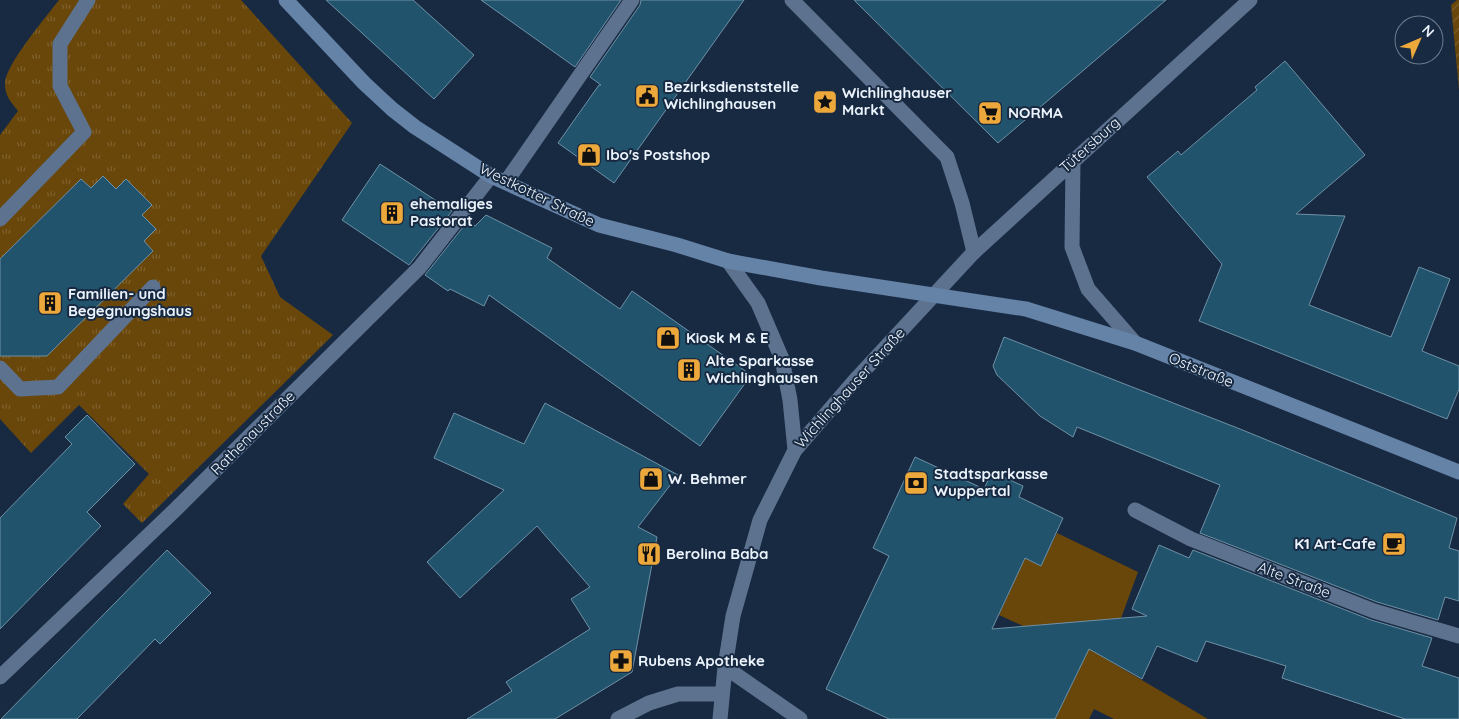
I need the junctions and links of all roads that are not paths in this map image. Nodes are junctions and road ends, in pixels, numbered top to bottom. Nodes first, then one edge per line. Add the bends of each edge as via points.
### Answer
1 (88, 0) edge
2 (286, 0) edge
3 (632, 0) edge
4 (792, 0) edge
5 (1250, 0) edge
6 (1073, 160) junction
7 (491, 176) junction
8 (506, 182) junction
9 (0, 220) edge
10 (974, 252) junction
11 (728, 261) junction
12 (153, 287) dead end
13 (935, 295) junction
14 (1135, 343) junction
15 (0, 368) edge
16 (795, 450) junction
17 (1459, 472) edge
18 (1135, 510) dead end
19 (1459, 636) edge
20 (725, 667) junction
21 (0, 678) edge
22 (722, 694) junction
23 (618, 719) edge
24 (720, 719) edge
25 (800, 719) edge

1 - 9 street via 60,44 60,86 84,132
2 - 7 main road, Westkotter Straße via 333,52 392,109
3 - 8 street
4 - 10 street via 947,157
5 - 6 street, Tütersburg
6 - 10 street, Tütersburg
6 - 14 street via 1072,247 1088,289
7 - 8 main road, Westkotter Straße
7 - 21 street, Rathenaustraße via 420,267
8 - 11 main road, Westkotter Straße via 599,225
10 - 13 street, Tütersburg
11 - 13 main road, Westkotter Straße
11 - 16 street via 758,303 782,359
12 - 15 street via 58,387 20,389
13 - 14 main road, Oststraße via 1026,309
13 - 16 street, Wichlinghauser Straße
14 - 17 main road, Oststraße
16 - 20 street, Wichlinghauser Straße via 760,520 733,616
18 - 19 street, Alte Straße via 1191,539 1374,611
20 - 22 street, Wichlinghauser Straße
20 - 25 street
22 - 23 street via 678,694 649,703
22 - 24 street, Wichlinghauser Straße

